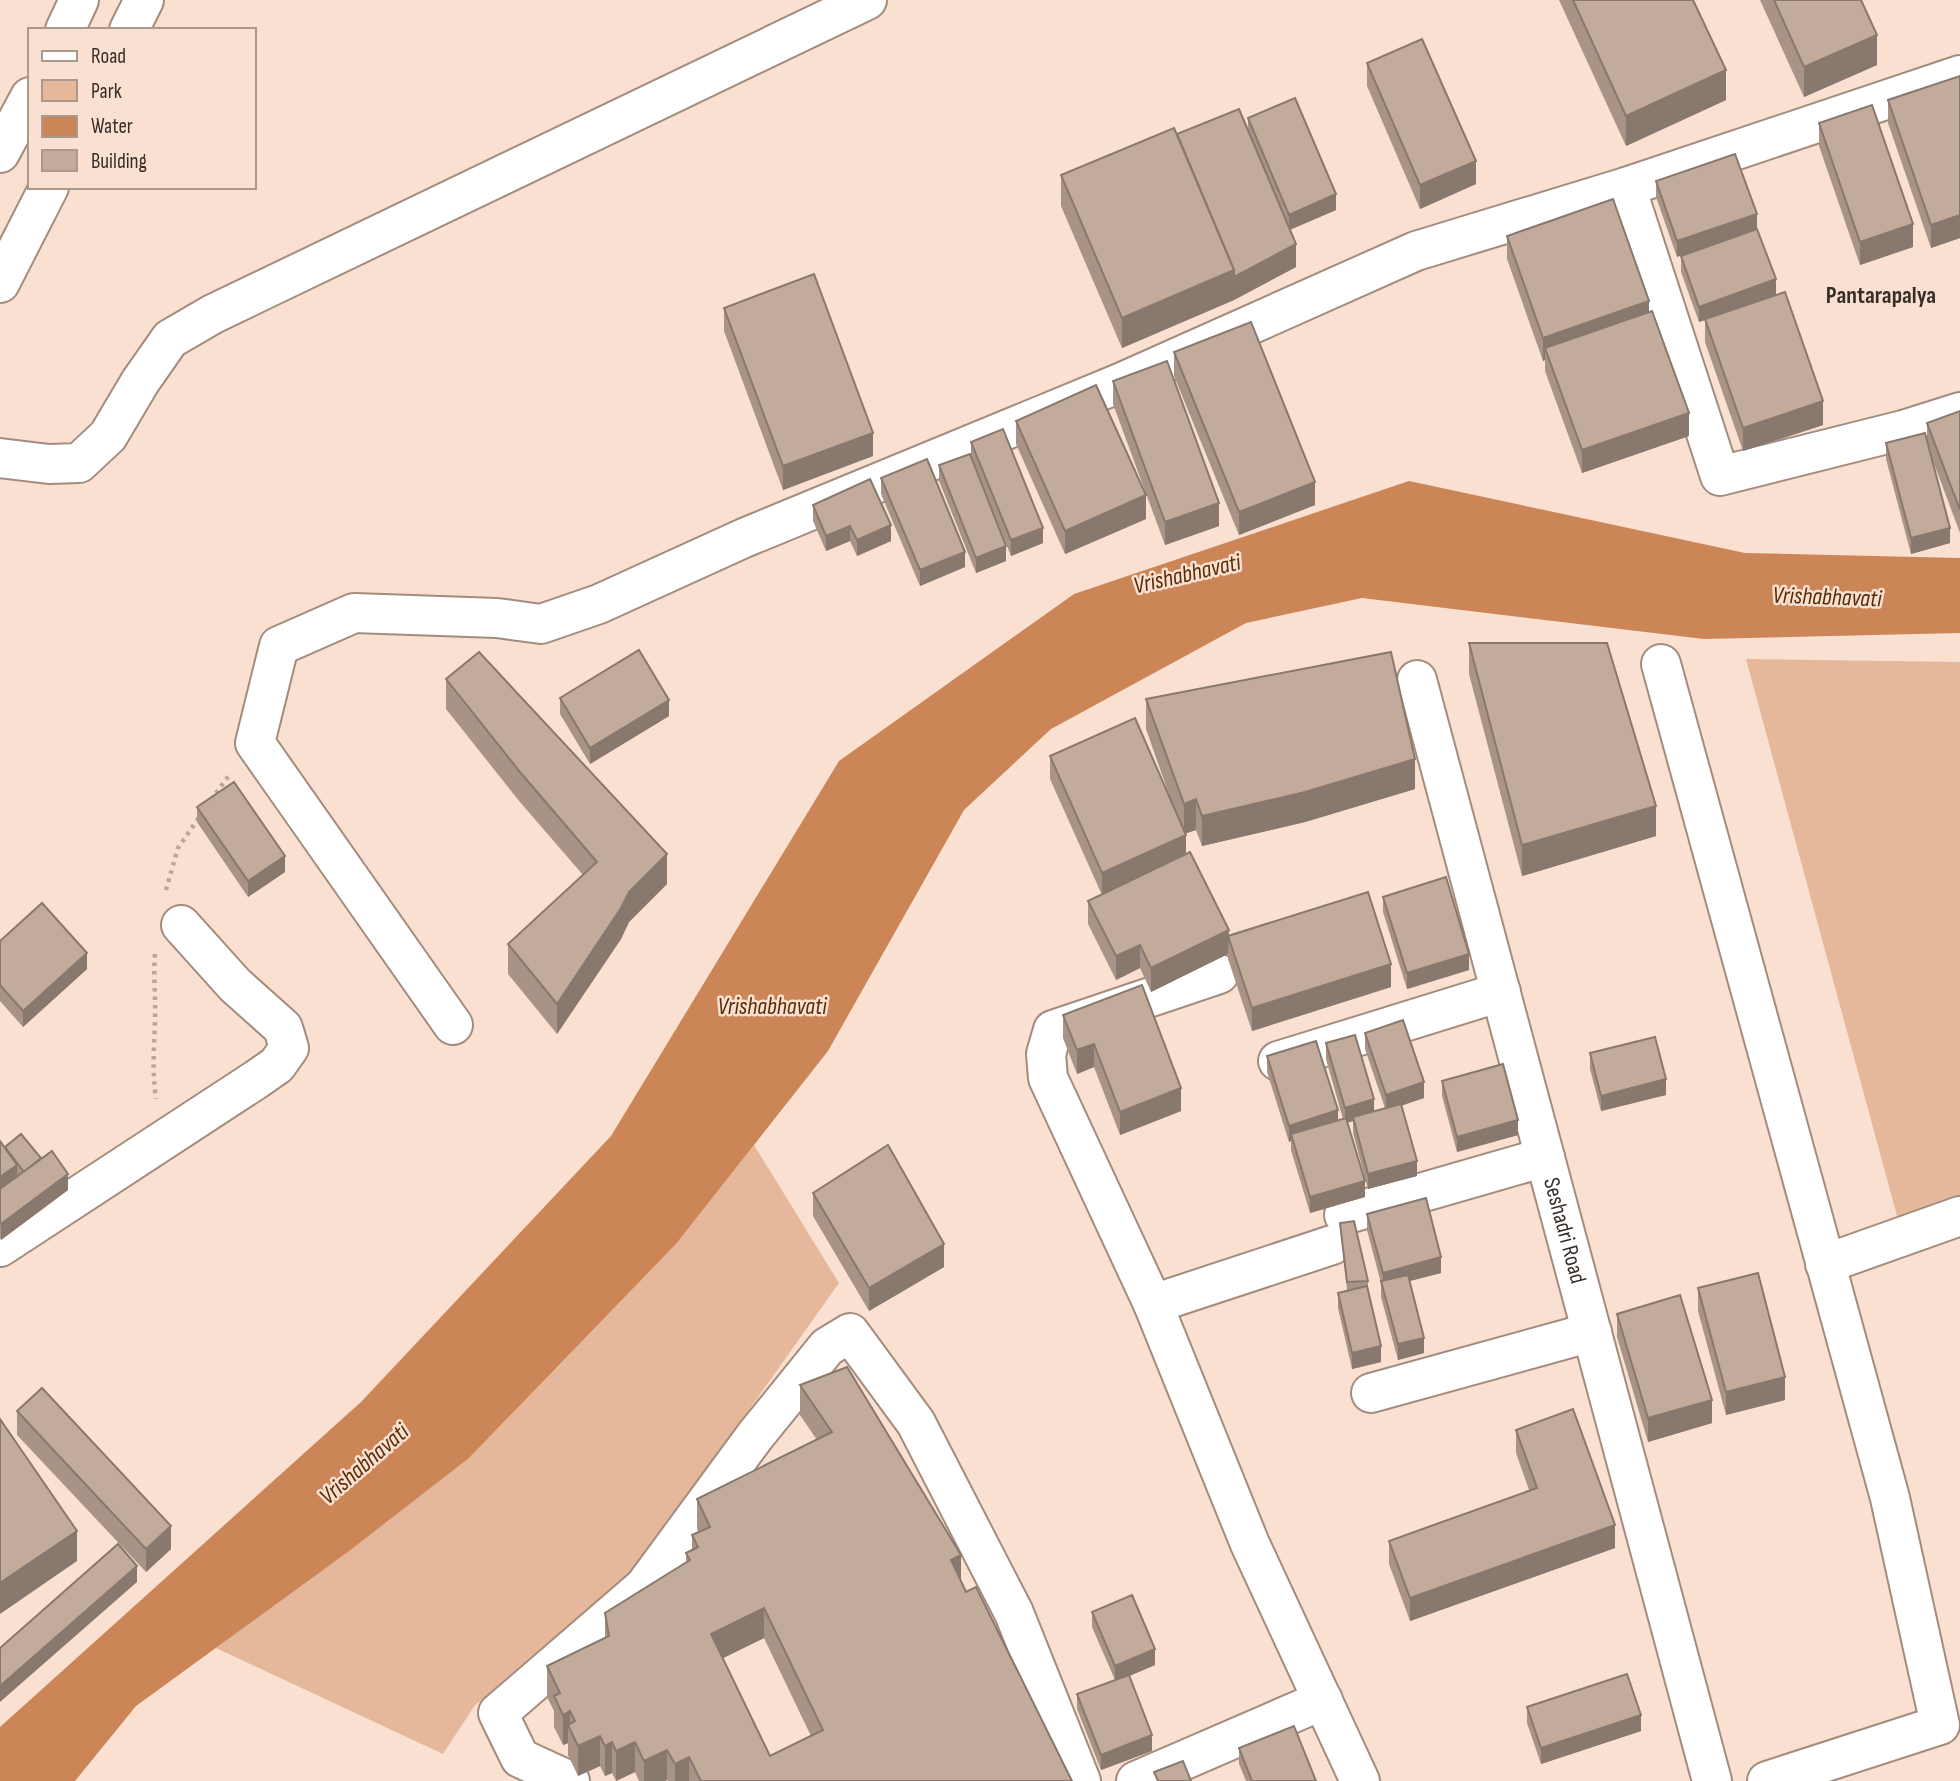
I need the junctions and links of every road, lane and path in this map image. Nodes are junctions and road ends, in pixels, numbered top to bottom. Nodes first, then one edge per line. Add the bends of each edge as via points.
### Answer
1 (79, 0) edge
2 (144, 0) edge
3 (867, 0) edge
4 (66, 28) edge
5 (130, 28) edge
6 (1960, 75) edge
7 (28, 101) edge
8 (0, 153) edge
9 (1626, 187) junction
10 (48, 189) edge
11 (2, 275) edge
12 (1960, 412) edge
13 (0, 458) edge
14 (1661, 664) dead end
15 (1417, 680) dead end
16 (181, 925) dead end
17 (1219, 974) dead end
18 (1501, 992) junction
19 (453, 1025) dead end
20 (1279, 1061) edge
21 (1545, 1157) junction
22 (1960, 1216) edge
23 (0, 1247) edge
24 (1825, 1265) junction
25 (1153, 1304) junction
26 (1592, 1332) junction
27 (1371, 1393) dead end
28 (1323, 1700) junction
29 (1950, 1722) edge
30 (1780, 1779) edge
31 (570, 1781) edge
32 (1081, 1781) edge
33 (1136, 1781) edge
34 (1360, 1781) edge
35 (1712, 1781) edge

1 - 4 main road
2 - 5 main road
3 - 13 main road via 213,314 170,339 108,436 79,463
6 - 9 main road
7 - 8 main road
9 - 12 main road via 1720,477
9 - 19 main road via 1416,251 1120,383 744,538 599,604 541,624 354,613 279,646 255,743
10 - 11 main road
14 - 24 main road
15 - 18 main road, Seshadri Road
16 - 23 main road via 235,985 283,1028 289,1048 257,1079
17 - 25 main road via 1053,1030 1046,1054 1048,1078
18 - 20 main road
18 - 21 main road, Seshadri Road
21 - 25 main road via 1338,1230
21 - 26 main road, Seshadri Road
22 - 24 main road
24 - 29 main road
25 - 28 main road via 1250,1544
26 - 27 main road
26 - 35 main road, Seshadri Road
28 - 33 main road
28 - 34 main road
29 - 30 main road
31 - 32 main road via 520,1758 498,1713 644,1587 827,1347 850,1333 916,1423 1014,1613

